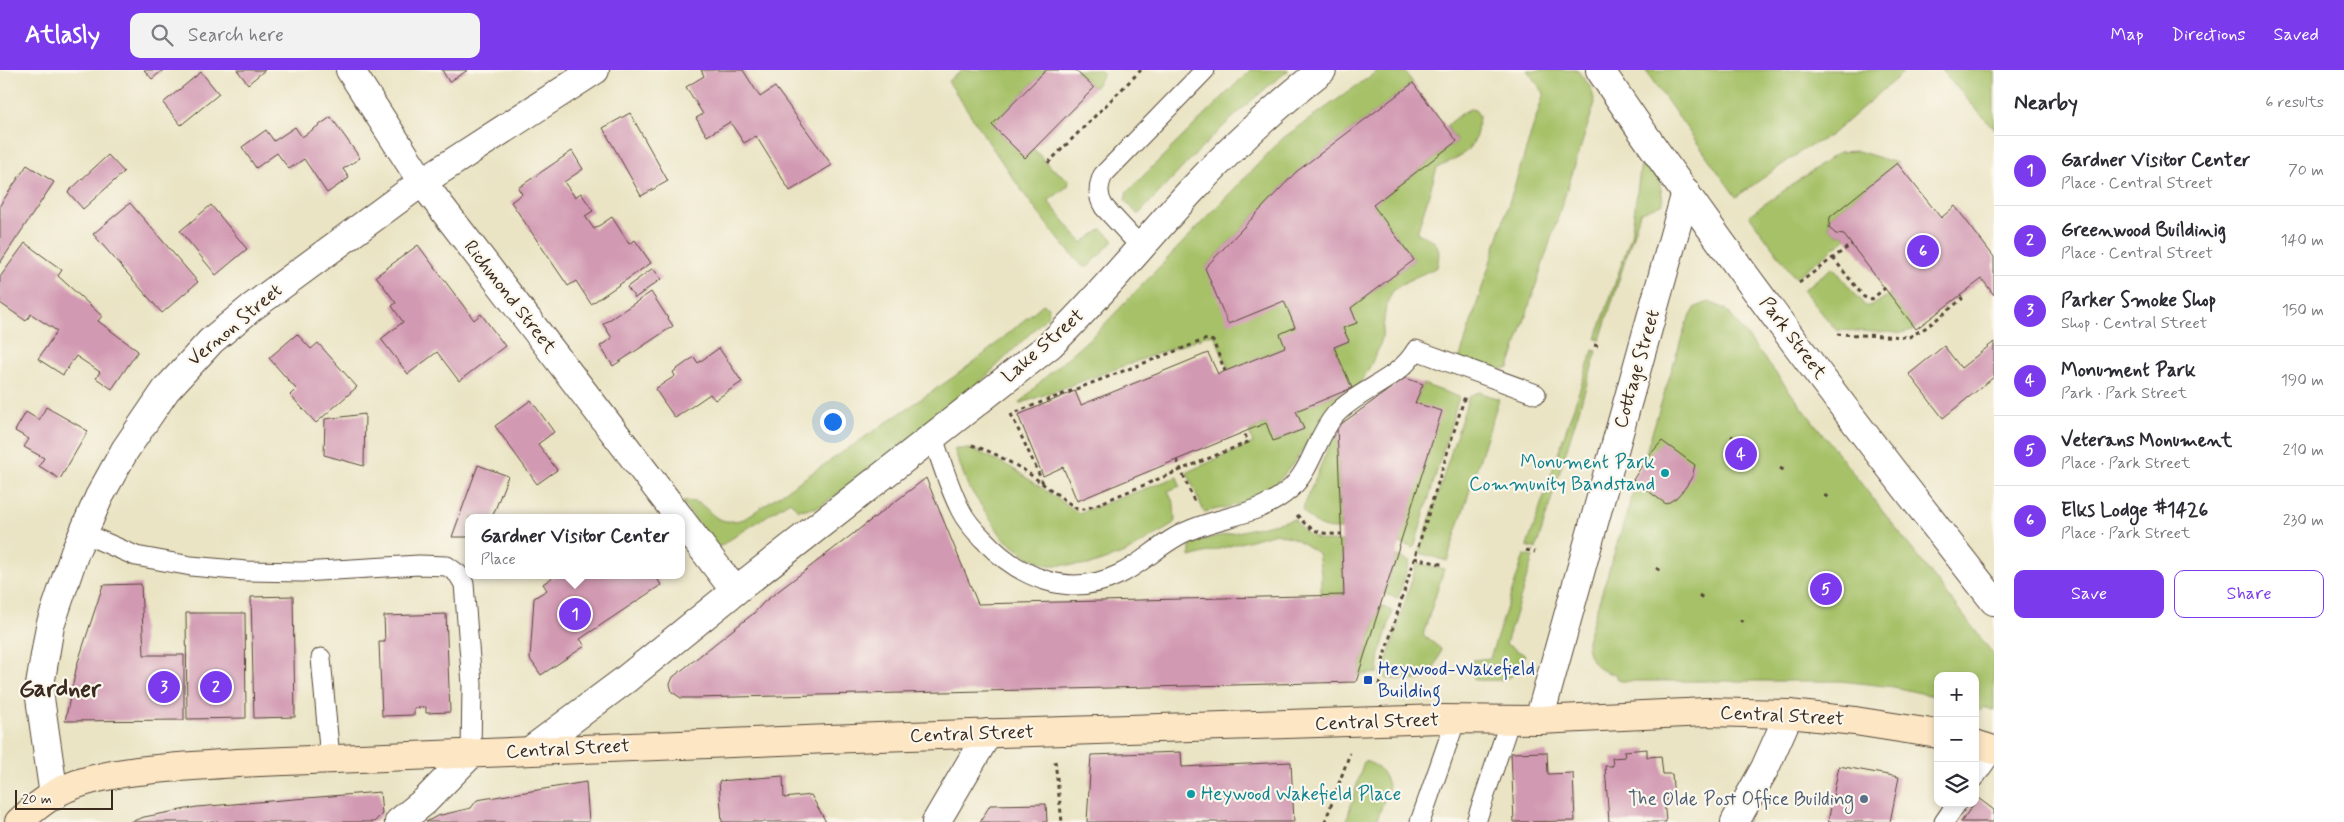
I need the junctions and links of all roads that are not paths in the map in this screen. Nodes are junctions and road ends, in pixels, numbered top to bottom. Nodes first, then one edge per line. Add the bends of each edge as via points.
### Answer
1 (350, 70) edge
2 (595, 70) edge
3 (1205, 70) edge
4 (1322, 70) edge
5 (1600, 70) edge
6 (422, 182) junction
7 (1686, 192) junction
8 (1141, 247) junction
9 (1536, 394) dead end
10 (936, 434) junction
11 (676, 514) edge
12 (685, 525) edge
13 (83, 533) junction
14 (735, 590) junction
15 (1994, 601) edge
16 (321, 658) dead end
17 (1789, 714) junction
18 (1456, 719) junction
19 (1510, 720) junction
20 (1539, 720) junction
21 (988, 733) junction
22 (1934, 733) edge
23 (1979, 745) edge
24 (531, 750) junction
25 (1994, 750) edge
26 (471, 754) junction
27 (330, 759) junction
28 (1979, 771) edge
29 (54, 796) junction
30 (1954, 807) edge
31 (19, 822) edge
32 (399, 822) edge
33 (936, 822) edge
34 (1420, 822) edge
35 (1476, 822) edge
36 (1735, 822) edge
37 (1944, 822) edge

1 - 6 street, Richmond Street
2 - 6 street, Vernon Street
3 - 8 lane via 1103,175 1099,183 1104,207
4 - 8 street, Lake Street via 1239,142
5 - 7 street, Park Street
6 - 11 street, Richmond Street
6 - 13 street, Vernon Street via 251,308 187,365 125,450
7 - 15 street, Park Street via 1919,506
7 - 20 street, Cottage Street
8 - 10 street, Lake Street via 1054,342
9 - 10 lane via 1416,350 1396,372 1336,415 1328,424 1306,470 1281,495 1253,512 1189,530 1120,574 1084,584 1059,584 1032,577 1000,558 961,512
10 - 14 street, Lake Street
12 - 14 street, Richmond Street
13 - 26 lane via 136,556 190,566 302,572 446,566 458,574 464,584 472,684
13 - 29 street, Vernon Street via 50,626 39,691
14 - 24 street, Lake Street via 625,680
16 - 27 lane
17 - 20 main road, Central Street via 1706,712
17 - 22 main road, Central Street
17 - 36 street via 1765,768
18 - 19 main road, Central Street
18 - 21 main road, Central Street
18 - 34 lane
19 - 20 main road, Central Street
19 - 35 lane
21 - 24 main road, Central Street
21 - 33 street
23 - 25 main road
24 - 26 main road, Central Street
25 - 28 lane
26 - 27 main road, Central Street
26 - 32 street via 425,801
27 - 29 main road, Central Street via 157,770 107,777 69,787
29 - 31 main road, Central Street
30 - 37 lane

